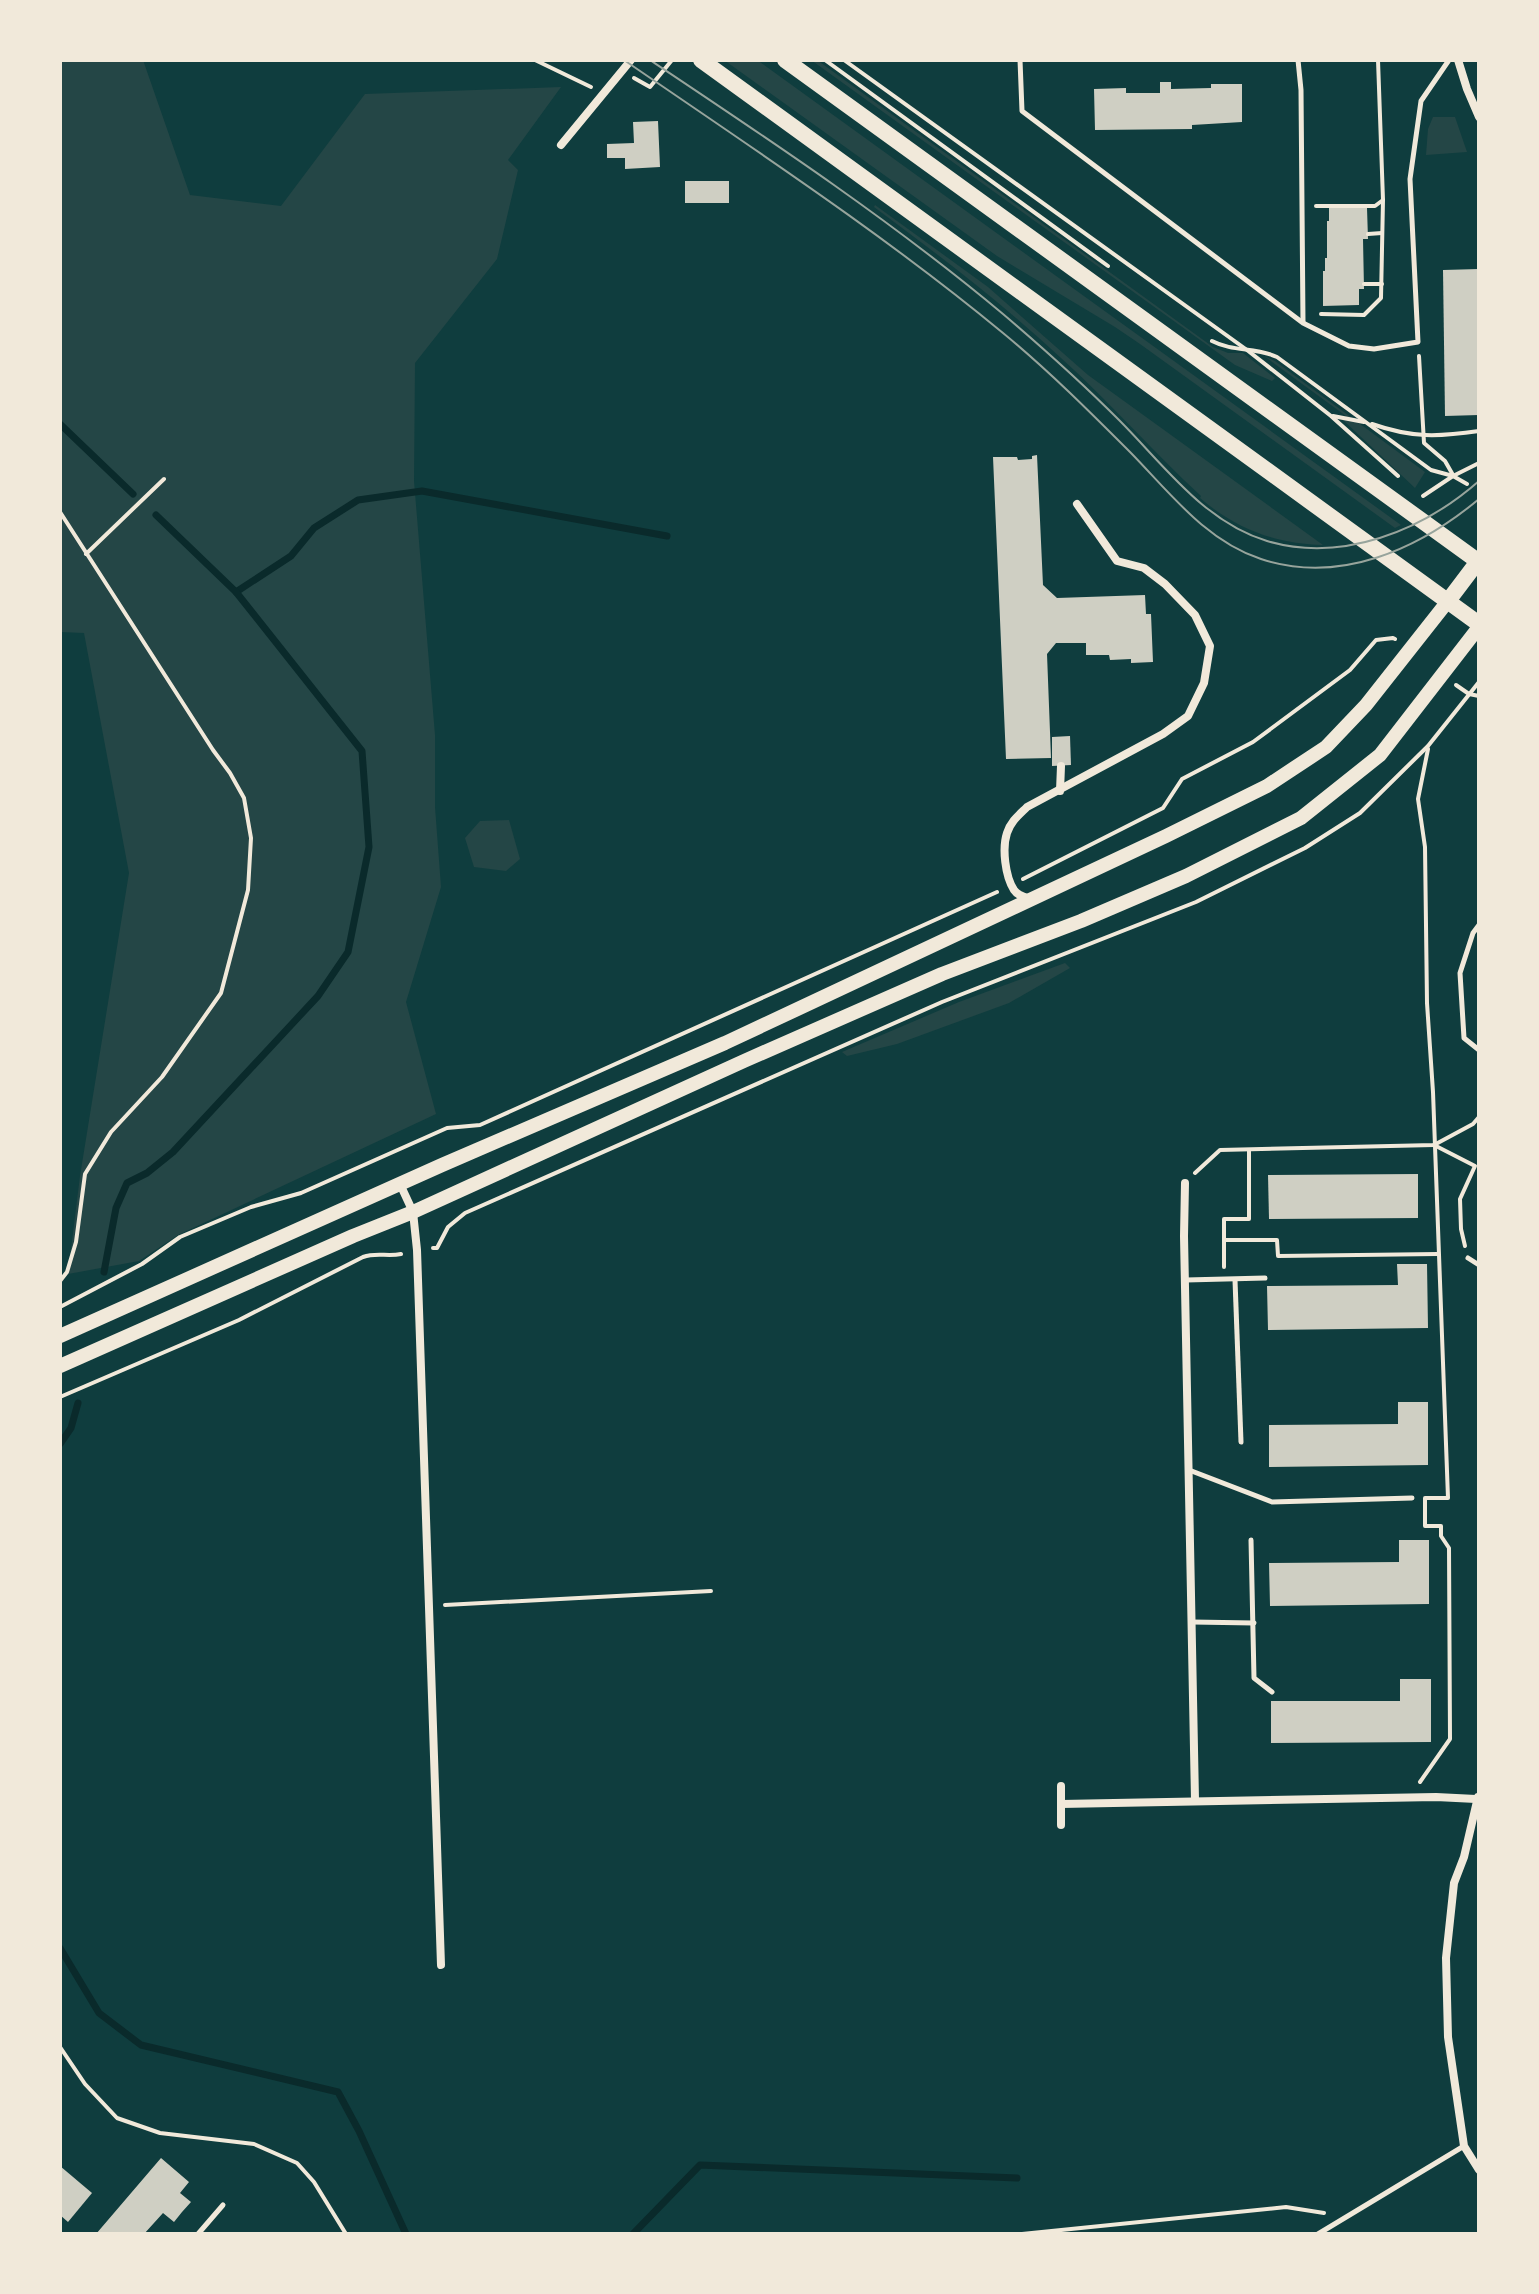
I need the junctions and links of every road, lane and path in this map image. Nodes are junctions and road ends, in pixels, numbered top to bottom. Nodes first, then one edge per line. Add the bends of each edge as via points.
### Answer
1 (535, 60) edge
2 (631, 60) edge
3 (701, 60) edge
4 (785, 60) edge
5 (825, 60) edge
6 (844, 60) edge
7 (1020, 60) edge
8 (1298, 60) edge
9 (1378, 60) edge
10 (1449, 60) edge
11 (1458, 60) edge
12 (604, 93) junction
13 (1479, 117) edge
14 (561, 145) dead end
15 (1383, 200) junction
16 (1302, 207) junction
17 (1383, 233) junction
18 (1368, 234) dead end
19 (1115, 271) dead end
20 (1364, 284) dead end
21 (1382, 284) junction
22 (1303, 314) junction
23 (1303, 323) junction
24 (1201, 333) dead end
25 (1418, 342) junction
26 (1247, 350) junction
27 (1331, 416) junction
28 (1368, 423) junction
29 (1479, 431) edge
30 (1423, 435) junction
31 (1479, 463) edge
32 (1453, 476) junction
33 (1399, 477) dead end
34 (164, 479) dead end
35 (1467, 484) dead end
36 (1421, 497) dead end
37 (1077, 504) dead end
38 (60, 512) edge
39 (68, 526) junction
40 (60, 527) edge
41 (86, 554) junction
42 (1479, 561) edge
43 (1448, 601) junction
44 (1479, 626) edge
45 (1409, 650) junction
46 (1442, 675) junction
47 (1476, 682) edge
48 (1469, 694) junction
49 (1479, 696) edge
50 (1428, 746) junction
51 (1061, 766) dead end
52 (1060, 791) junction
53 (1012, 884) junction
54 (1032, 899) junction
55 (1479, 925) edge
56 (1479, 1050) edge
57 (1479, 1117) edge
58 (1434, 1145) junction
59 (1249, 1149) junction
60 (1185, 1183) joint
61 (400, 1184) junction
62 (413, 1212) junction
63 (1224, 1240) junction
64 (417, 1250) junction
65 (1438, 1254) junction
66 (1468, 1258) joint
67 (1479, 1265) edge
68 (1265, 1278) dead end
69 (1185, 1280) junction
70 (1224, 1280) junction
71 (1235, 1280) junction
72 (60, 1281) edge
73 (60, 1307) edge
74 (60, 1336) edge
75 (60, 1366) edge
76 (60, 1397) edge
77 (1241, 1442) dead end
78 (1189, 1470) junction
79 (1412, 1498) dead end
80 (1251, 1540) dead end
81 (711, 1591) dead end
82 (429, 1606) junction
83 (1192, 1622) junction
84 (1254, 1623) junction
85 (1272, 1692) dead end
86 (1420, 1783) dead end
87 (1061, 1786) dead end
88 (1478, 1798) edge
89 (1195, 1800) junction
90 (1061, 1804) junction
91 (1061, 1825) dead end
92 (441, 1965) dead end
93 (60, 2047) edge
94 (1464, 2146) junction
95 (1479, 2170) edge
96 (223, 2205) dead end
97 (1346, 2217) junction
98 (198, 2234) edge
99 (346, 2234) edge
100 (1022, 2234) edge
101 (1318, 2234) edge

1 - 12 path
2 - 12 street
3 - 43 main road
4 - 42 main road
5 - 19 path
6 - 26 path
7 - 23 lane via 1022,111
8 - 16 lane
9 - 15 path
10 - 25 lane via 1421,101 1410,179
11 - 13 street
12 - 14 street
15 - 16 path via 1375,206
15 - 17 path
16 - 22 lane
17 - 18 path
17 - 21 path
20 - 21 path
21 - 22 path via 1381,298 1364,315
22 - 23 lane
23 - 25 lane via 1349,346 1374,349
24 - 26 path via 1226,348
25 - 30 path
26 - 27 path
26 - 28 path via 1277,357
27 - 28 path
27 - 33 path
28 - 30 path
28 - 32 path via 1431,470
29 - 30 path
30 - 32 path
31 - 32 path
32 - 35 path
32 - 36 path
34 - 41 path
37 - 52 street via 1117,561 1144,568 1195,615 1210,646 1204,683 1188,716
38 - 39 path
39 - 40 path
39 - 41 path
41 - 72 path via 244,798 251,838 248,890 221,993 162,1077 111,1132 85,1174 76,1242
42 - 43 main road
43 - 44 main road
43 - 45 street
44 - 46 street
45 - 53 path via 1393,638 1376,640 1350,670 1253,742 1182,779 1163,808
45 - 54 street via 1326,747 1279,779
46 - 48 path
46 - 62 street via 1380,755 1301,818 1186,876 942,974
47 - 48 path
48 - 49 path
48 - 50 path
50 - 58 path via 1418,799 1425,847
50 - 64 path via 1360,813 1305,848 1196,902 942,1002 465,1213 448,1227 437,1248
51 - 52 street
52 - 53 street via 1027,807 1013,821 1006,835
53 - 54 street via 1020,896
53 - 73 path via 480,1125 447,1128 301,1193 180,1237 142,1264
54 - 61 street via 725,1043
55 - 56 lane via 1460,973 1464,1038
57 - 58 path
58 - 59 path
58 - 65 path
58 - 66 path via 1475,1166 1460,1199
59 - 60 path via 1220,1150
59 - 63 path via 1249,1219 1224,1219
60 - 69 street
61 - 62 street
61 - 74 street
62 - 64 street
62 - 75 street
63 - 65 path via 1277,1240 1278,1256
63 - 70 path
64 - 76 path via 363,1257 239,1320
64 - 82 street
65 - 86 path via 1448,1498 1425,1498 1425,1526 1441,1526 1449,1548 1450,1739
66 - 67 lane
68 - 71 lane
69 - 70 lane
69 - 78 street
70 - 71 lane
71 - 77 lane
78 - 79 lane via 1272,1502
78 - 83 street
80 - 84 lane
81 - 82 path
82 - 92 street
83 - 84 lane
83 - 89 street
84 - 85 lane via 1254,1678
87 - 90 street
88 - 89 street
88 - 94 street via 1454,1883 1446,1958 1448,2037
89 - 90 street
90 - 91 street
93 - 99 path via 117,2118 160,2133 254,2144 297,2163
94 - 95 street
94 - 97 lane
96 - 98 lane
97 - 100 path via 1286,2207
97 - 101 lane

